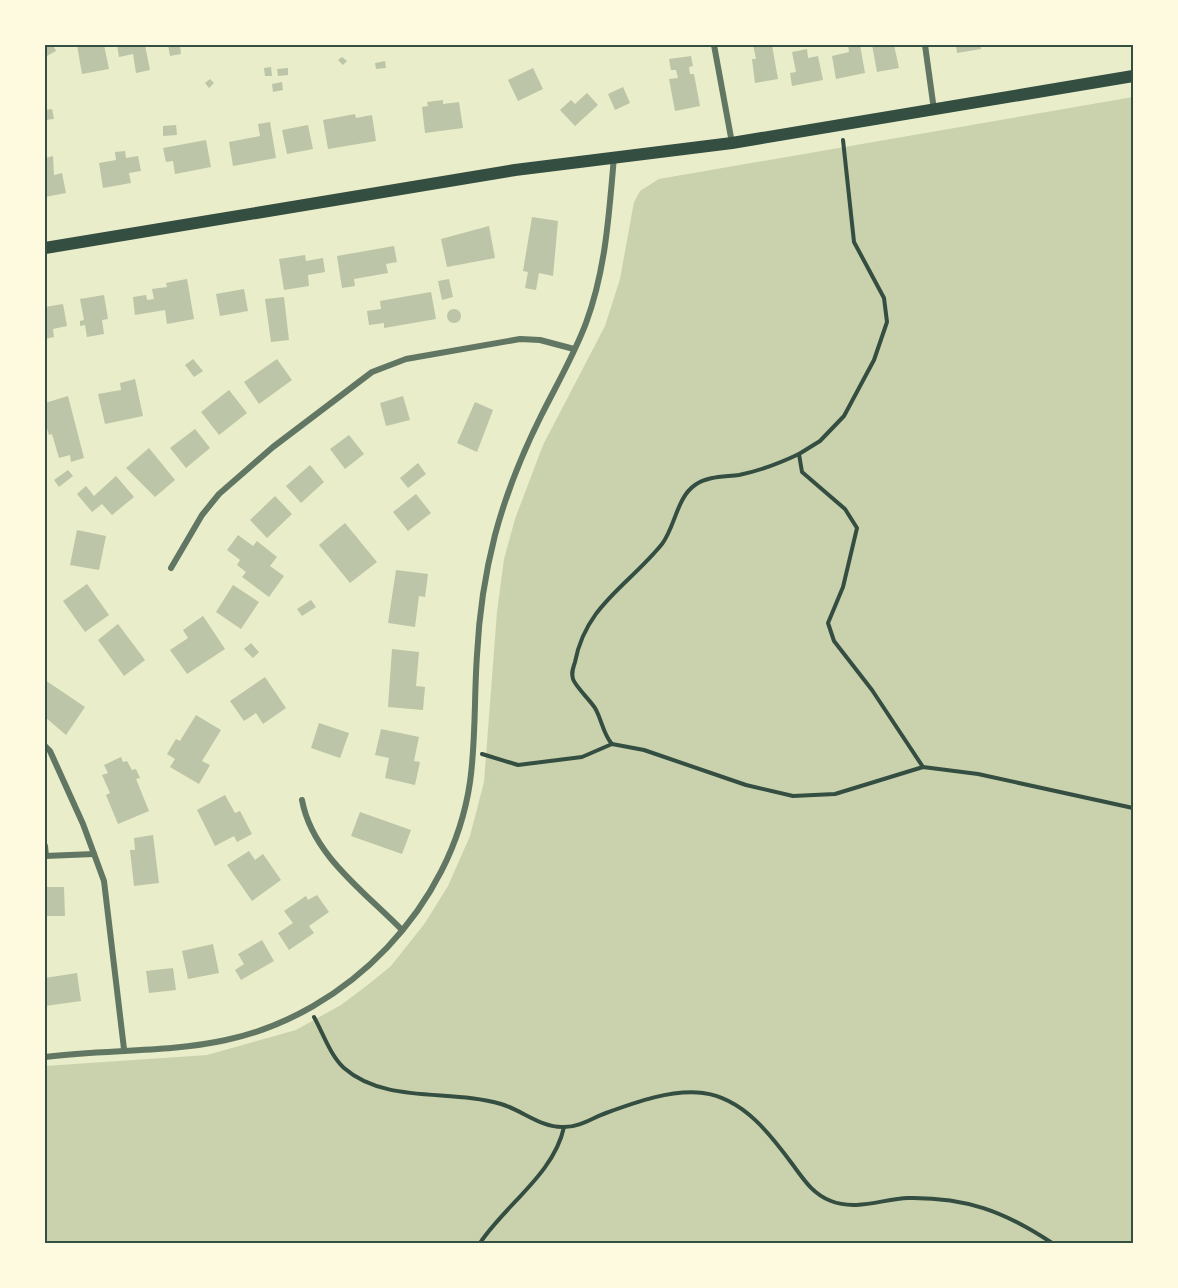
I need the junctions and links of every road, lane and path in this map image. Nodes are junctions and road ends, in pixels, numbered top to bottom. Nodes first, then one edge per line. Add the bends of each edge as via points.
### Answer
1 (714, 45) edge
2 (925, 45) edge
3 (1133, 76) edge
4 (935, 111) junction
5 (840, 125) junction
6 (732, 143) junction
7 (614, 156) junction
8 (45, 248) edge
9 (574, 350) junction
10 (799, 454) junction
11 (171, 568) dead end
12 (612, 744) junction
13 (45, 746) edge
14 (473, 753) junction
15 (923, 767) junction
16 (302, 800) dead end
17 (1133, 808) edge
18 (45, 846) edge
19 (94, 854) junction
20 (46, 856) edge
21 (402, 930) junction
22 (310, 1008) junction
23 (124, 1049) junction
24 (45, 1057) edge
25 (564, 1127) junction
26 (480, 1243) edge
27 (1052, 1243) edge

1 - 6 street
2 - 4 street
3 - 4 main road
4 - 5 main road
5 - 6 main road
5 - 10 path via 854,242 884,298 887,321 874,360 844,416 820,441
6 - 7 main road
7 - 8 main road
7 - 9 street via 605,254 594,299
9 - 11 street via 540,340 520,339 406,359 372,372 273,447 219,494
9 - 14 street via 522,458 494,540 477,651
10 - 12 path via 739,475 719,476 694,485 681,504 670,534 589,622 577,646 573,678 586,693
10 - 15 path via 802,472 845,510 857,528 843,587 828,623 834,641
12 - 14 path via 582,757 518,765
12 - 15 path via 644,750 746,785 793,796 835,794
13 - 19 street
14 - 21 street via 465,809 454,838 434,884
15 - 17 path via 978,774
16 - 21 street via 310,828 326,853
18 - 20 street
19 - 20 street
19 - 23 street via 107,893
21 - 22 street via 358,975
22 - 23 street via 266,1029 226,1040
22 - 25 path via 338,1061 368,1083 502,1104 547,1125
23 - 24 street
25 - 26 path via 552,1157
25 - 27 path via 666,1095 704,1093 742,1108 765,1130 813,1191 832,1202 859,1205 906,1198 972,1203

